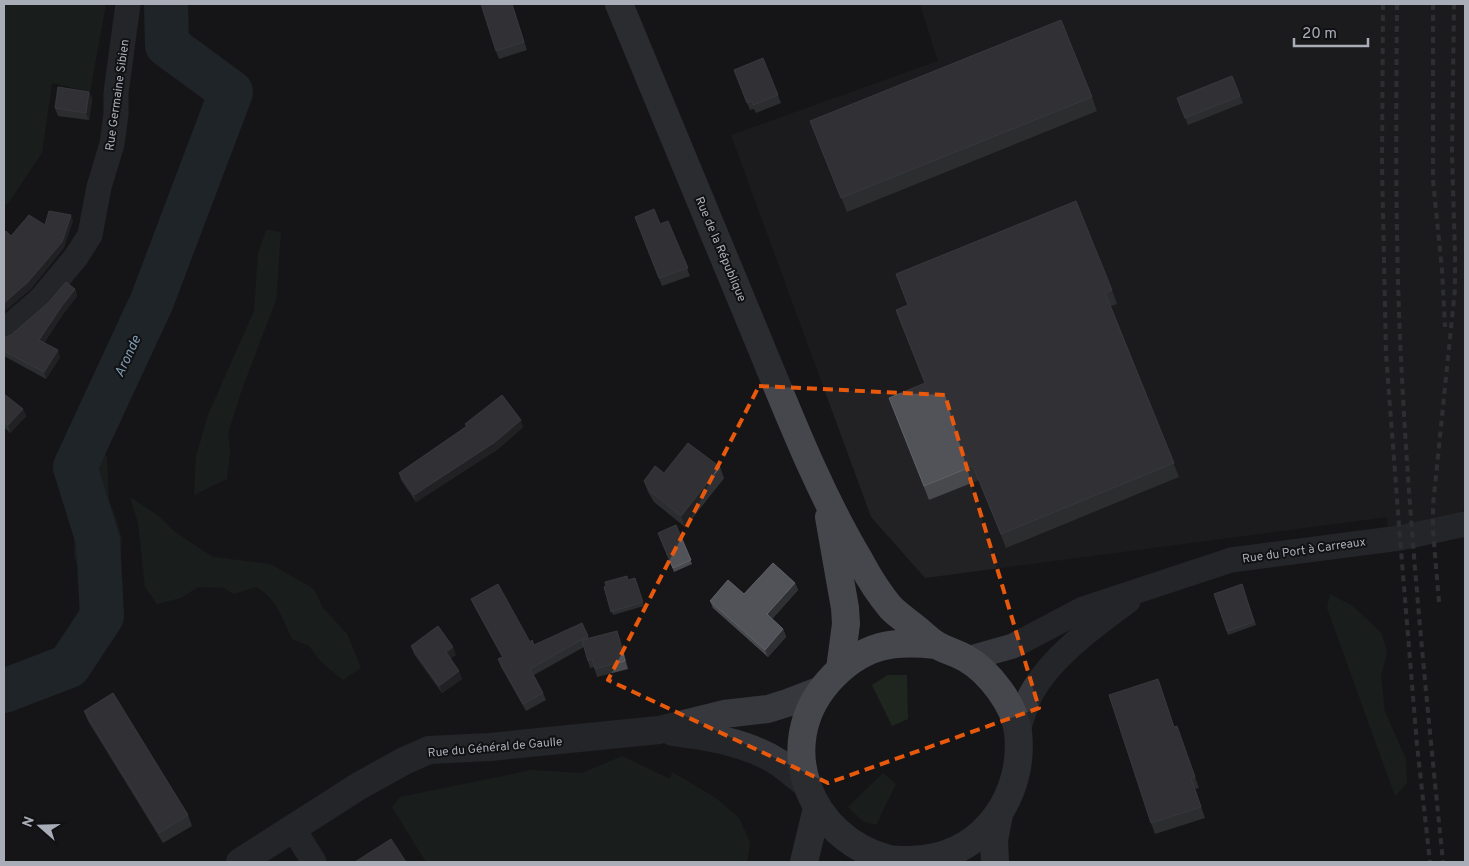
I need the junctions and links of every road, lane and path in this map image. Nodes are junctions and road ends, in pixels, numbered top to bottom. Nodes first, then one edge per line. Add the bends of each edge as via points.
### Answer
1 (128, 4) edge
2 (619, 4) edge
3 (4, 331) edge
4 (825, 494) junction
5 (1465, 524) edge
6 (1145, 587) junction
7 (936, 645) junction
8 (967, 659) junction
9 (840, 668) junction
10 (821, 690) junction
11 (659, 730) junction
12 (1018, 730) junction
13 (806, 784) junction
14 (817, 808) junction
15 (1000, 814) junction
16 (292, 828) junction
17 (899, 861) edge
18 (240, 862) edge
19 (314, 862) edge
20 (804, 862) edge
21 (995, 862) edge

1 - 3 street, Rue Germaine Sibien via 112,144 90,234 76,257 40,299
2 - 4 main road, Rue de la République
4 - 7 main road, Rue de la République via 860,562 890,605
4 - 9 main road, Rue de la République via 845,608
5 - 6 street, Rue du Port à Carreaux via 1400,538 1231,560
6 - 8 street, Rue du Port à Carreaux via 1083,609 1013,646
6 - 12 street, Rue du Port à Carreaux via 1091,629 1048,669 1031,695
7 - 8 main road
7 - 9 main road via 898,643 877,648
8 - 12 main road via 983,671 1002,694
9 - 10 main road
10 - 11 street, Rue du Général de Gaulle via 768,709 724,714
10 - 13 main road via 810,707 803,732 801,758
11 - 13 street, Rue du Général de Gaulle via 735,743 779,763
11 - 16 street, Rue du Général de Gaulle via 429,750 359,786
12 - 15 main road via 1014,785
13 - 14 main road
14 - 17 main road via 836,832 861,849
14 - 20 main road
15 - 17 main road via 982,834 960,849 935,858
15 - 21 main road via 994,840
16 - 18 street, Rue du Général de Gaulle
16 - 19 street

